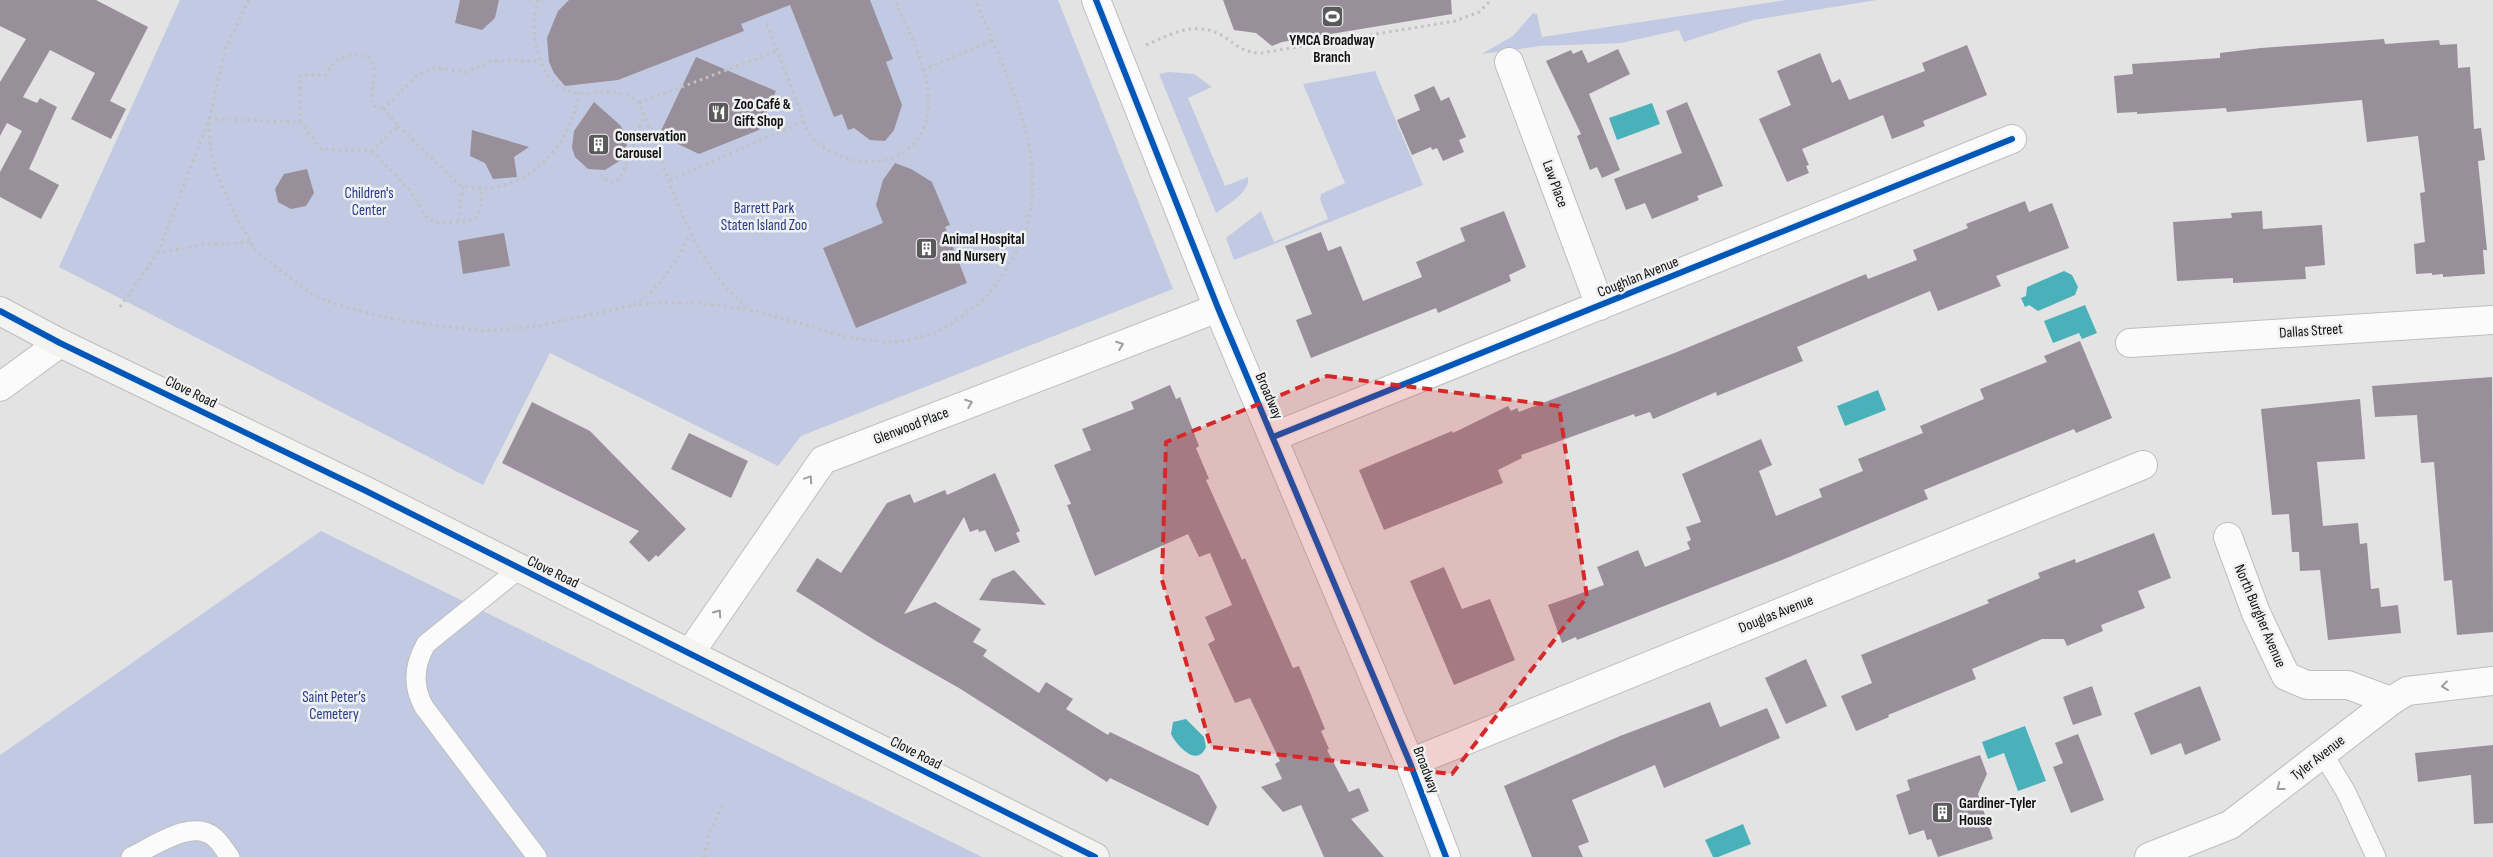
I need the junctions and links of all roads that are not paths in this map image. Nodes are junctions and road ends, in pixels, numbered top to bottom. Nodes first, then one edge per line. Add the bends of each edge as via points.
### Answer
1 (1096, 0) edge
2 (1509, 62) dead end
3 (2012, 139) dead end
4 (1600, 306) junction
5 (1218, 308) junction
6 (0, 311) edge
7 (2493, 320) edge
8 (60, 343) junction
9 (2130, 343) dead end
10 (0, 387) edge
11 (1273, 438) junction
12 (2142, 465) dead end
13 (2228, 537) dead end
14 (519, 569) junction
15 (690, 653) junction
16 (2493, 681) edge
17 (2391, 701) junction
18 (2323, 754) junction
19 (1410, 763) junction
20 (131, 857) edge
21 (230, 857) edge
22 (536, 857) edge
23 (1095, 857) edge
24 (1446, 857) edge
25 (2149, 857) edge
26 (2376, 857) edge

1 - 5 street, Broadway
2 - 4 street, Law Place
3 - 4 street, Coughlan Avenue
4 - 11 street, Coughlan Avenue
5 - 11 street, Broadway
15 -> 5 street, Glenwood Place via 822,460
6 - 8 main road, Clove Road
7 - 9 street, Dallas Street
8 - 10 street
8 - 14 main road, Clove Road
11 - 19 street, Broadway
12 - 19 street, Douglas Avenue
13 - 17 street, North Burgher Avenue via 2256,613 2286,676 2307,685 2348,685
14 - 15 main road, Clove Road
14 - 22 lane via 426,644 419,655 415,683 424,707
15 - 23 main road, Clove Road
16 -> 17 street, Tyler Avenue via 2408,691
17 - 18 street, Tyler Avenue
18 -> 25 street, Tyler Avenue via 2230,825
18 - 26 lane via 2346,792
19 - 24 street, Broadway
20 - 21 lane via 195,830 215,838

